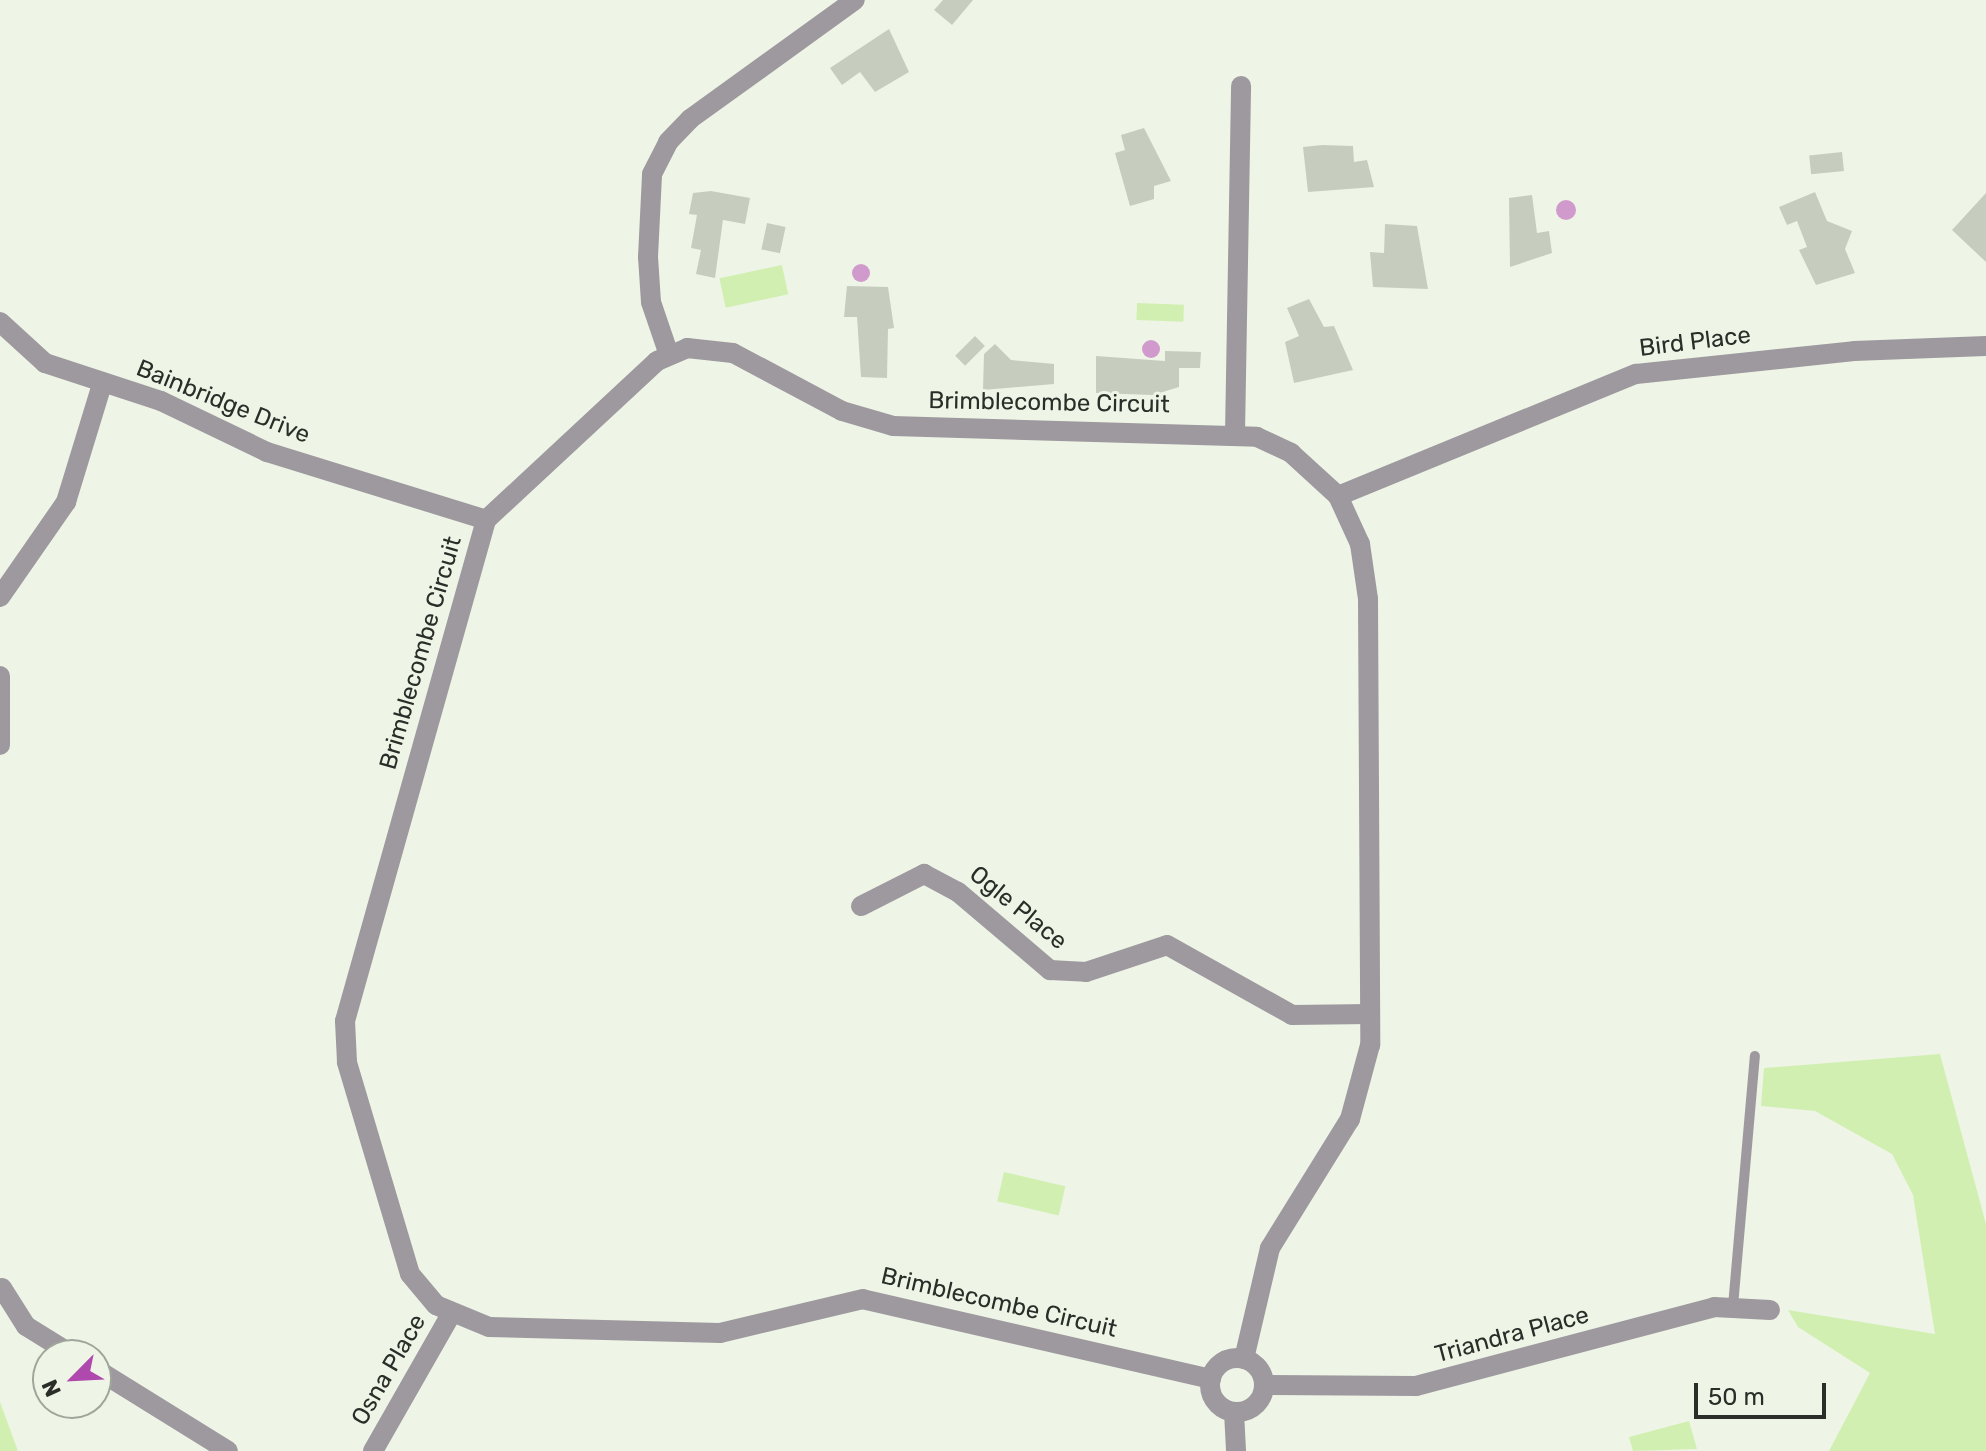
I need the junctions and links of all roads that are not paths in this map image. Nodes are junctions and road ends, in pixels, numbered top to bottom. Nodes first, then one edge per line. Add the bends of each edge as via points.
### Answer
1 (855, 0) edge
2 (1241, 86) dead end
3 (0, 322) edge
4 (1986, 346) edge
5 (669, 355) junction
6 (102, 384) junction
7 (1235, 434) junction
8 (1338, 496) junction
9 (486, 520) junction
10 (0, 597) edge
11 (0, 676) edge
12 (0, 745) edge
13 (861, 906) dead end
14 (1370, 1014) junction
15 (1755, 1056) dead end
16 (2, 1288) edge
17 (1733, 1306) junction
18 (1770, 1310) dead end
19 (451, 1314) junction
20 (47, 1339) edge
21 (1244, 1359) junction
22 (112, 1379) edge
23 (1211, 1379) junction
24 (1264, 1385) junction
25 (1234, 1412) junction
26 (228, 1451) edge
27 (373, 1451) edge
28 (1236, 1451) edge

1 - 5 street via 668,142 652,174 648,257 651,302
2 - 7 street
3 - 6 street, Bainbridge Drive via 45,363
4 - 8 street, Bird Place via 1854,351 1636,374
5 - 7 street, Brimblecombe Circuit via 687,348 733,353 842,411 893,426
5 - 9 street, Brimblecombe Circuit via 642,371
6 - 9 street, Bainbridge Drive via 161,401 267,452
6 - 10 street via 66,502
7 - 8 street, Brimblecombe Circuit via 1291,453
8 - 14 street, Brimblecombe Circuit via 1360,544 1368,599
9 - 19 street, Brimblecombe Circuit via 344,1040 410,1274
11 - 12 street
13 - 14 street, Ogle Place via 924,874 958,892 1050,970 1086,972 1167,945 1292,1015
14 - 21 street, Brimblecombe Circuit via 1362,1091 1270,1248
15 - 17 lane
16 - 20 street via 26,1326
17 - 18 street, Triandra Place
17 - 24 street, Triandra Place via 1416,1386
19 - 23 street, Brimblecombe Circuit via 502,1328 720,1333 863,1299
19 - 27 street, Osna Place
21 - 23 street via 1220,1365
21 - 24 street
22 - 26 street
23 - 25 street via 1213,1397
24 - 25 street via 1251,1409
25 - 28 street

